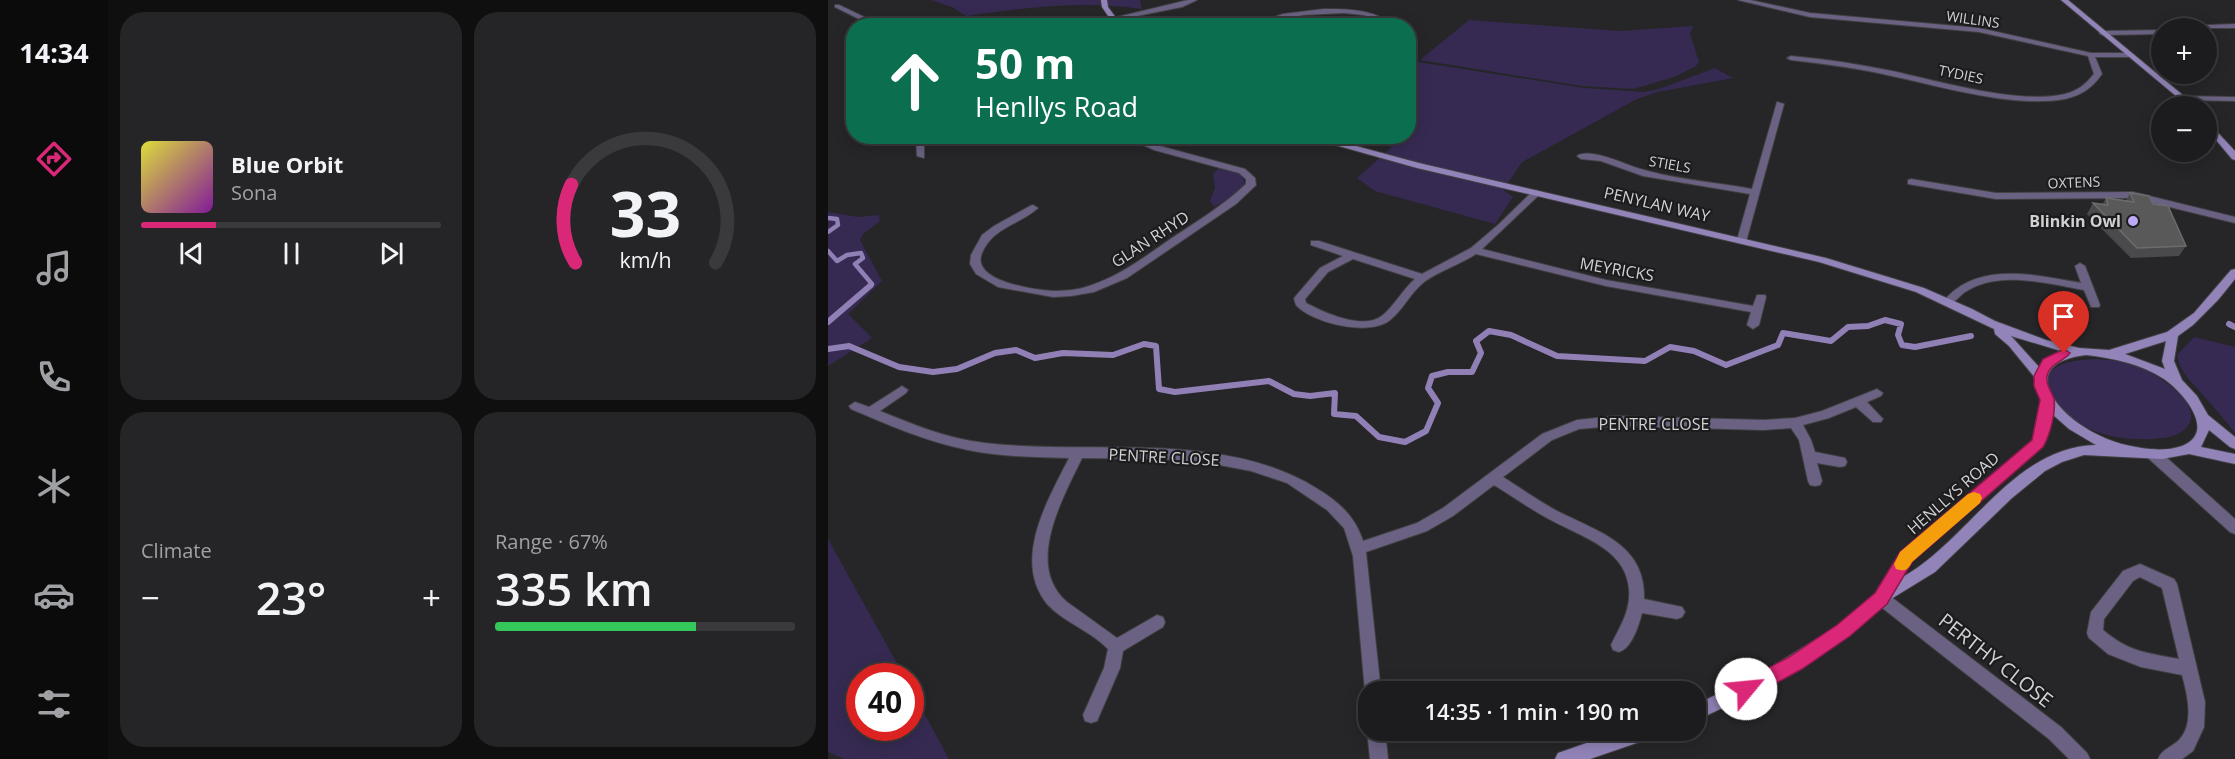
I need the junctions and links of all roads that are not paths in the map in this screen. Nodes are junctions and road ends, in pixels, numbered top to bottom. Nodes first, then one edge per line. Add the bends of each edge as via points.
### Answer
1 (1104, 0) edge
2 (1194, 0) edge
3 (1741, 0) edge
4 (2064, 0) edge
5 (837, 6) dead end
6 (863, 18) edge
7 (1112, 18) edge
8 (1117, 18) edge
9 (1280, 18) edge
10 (1381, 18) edge
11 (2235, 26) edge
12 (2217, 27) edge
13 (2151, 32) edge
14 (2102, 33) junction
15 (2091, 55) junction
16 (2130, 55) junction
17 (1791, 58) dead end
18 (2180, 96) edge
19 (2217, 99) edge
20 (2235, 99) edge
21 (1780, 104) dead end
22 (2217, 135) edge
23 (920, 144) edge
24 (1147, 144) edge
25 (1339, 144) edge
26 (921, 156) dead end
27 (1581, 156) dead end
28 (2235, 157) edge
29 (1911, 183) dead end
30 (1756, 192) junction
31 (1536, 193) junction
32 (1033, 208) dead end
33 (2235, 220) edge
34 (1742, 240) junction
35 (1315, 243) dead end
36 (1474, 250) junction
37 (1352, 255) junction
38 (2080, 266) dead end
39 (2235, 272) edge
40 (1423, 278) junction
41 (2089, 288) junction
42 (1761, 297) dead end
43 (1948, 302) junction
44 (2095, 305) dead end
45 (1757, 310) junction
46 (1991, 324) junction
47 (1753, 325) dead end
48 (2174, 334) junction
49 (2075, 351) junction
50 (2111, 354) junction
51 (2040, 376) junction
52 (2177, 384) junction
53 (902, 390) dead end
54 (1877, 393) dead end
55 (2047, 400) junction
56 (1859, 402) junction
57 (855, 406) dead end
58 (870, 412) junction
59 (2202, 418) junction
60 (1877, 419) dead end
61 (1795, 423) junction
62 (2235, 444) edge
63 (2188, 449) junction
64 (2133, 452) junction
65 (1077, 454) junction
66 (2153, 454) junction
67 (1808, 456) junction
68 (2235, 459) edge
69 (1840, 462) dead end
70 (1492, 477) junction
71 (1815, 481) dead end
72 (2235, 528) edge
73 (1360, 549) junction
74 (1881, 598) junction
75 (1638, 605) junction
76 (1677, 612) dead end
77 (1157, 622) dead end
78 (1619, 645) dead end
79 (1116, 647) junction
80 (2187, 668) junction
81 (1371, 681) edge
82 (1706, 708) edge
83 (1091, 715) dead end
84 (1377, 741) edge
85 (1619, 741) edge
86 (1379, 759) edge
87 (1566, 759) edge
88 (2081, 759) edge
89 (2167, 759) edge

1 - 7 street
2 - 8 street
3 - 15 street, WILLINS via 1801,13 1979,30
4 - 14 street
5 - 6 street
9 - 10 street via 1330,11
11 - 12 street
13 - 14 street
14 - 16 street
15 - 16 street, WILLINS
15 - 17 street, TYDIES via 2098,74 2087,90 2033,98 1993,95 1838,63
16 - 18 street
19 - 20 street
21 - 30 street
22 - 28 street
23 - 26 street
24 - 32 street, GLAN RHYD via 1242,171 1250,177 1251,185 1239,198 1123,276 1090,290 1071,293 1053,294 1002,285 980,272 975,264 986,237
25 - 31 street, PENYLAN WAY
27 - 30 street, STIELS via 1643,173
29 - 33 street, OXTENS via 1996,196 2133,195
30 - 34 street
31 - 34 street, PENYLAN WAY
31 - 36 street
34 - 43 street, PENYLAN WAY via 1886,278
35 - 37 street
36 - 40 street
36 - 45 street, MEYRICKS via 1606,283
37 - 40 street
37 - 40 street via 1313,280 1299,299 1301,305 1343,321 1378,323
38 - 41 street
39 - 48 street via 2197,315
41 - 43 street via 1995,277 1962,288
41 - 44 street
42 - 45 street
43 - 46 street, PENYLAN WAY
45 - 47 street
46 - 49 street, PENYLAN WAY
46 - 51 street, PENYLAN WAY
48 - 50 street
48 - 52 street via 2168,361
49 - 50 street, PENYLAN WAY
49 - 51 street via 2055,357
50 - 52 street via 2146,365
51 - 55 street
52 - 59 street via 2194,400
53 - 58 street
54 - 56 street, PENTRE CLOSE
55 - 64 street via 2073,426 2091,437
55 - 74 street, HENLLYS ROAD via 2038,443 1906,557
56 - 60 street
56 - 61 street, PENTRE CLOSE
57 - 58 street, PENTRE CLOSE
58 - 65 street, PENTRE CLOSE via 921,434 952,442
59 - 62 street
59 - 63 street via 2199,441
61 - 67 street via 1805,440
61 - 70 street, PENTRE CLOSE via 1614,421 1577,425 1547,437
63 - 66 street
63 - 68 street
64 - 66 street
64 - 74 street via 2078,451 2038,468 1929,569
65 - 73 street, PENTRE CLOSE via 1185,456 1233,461 1267,470 1316,492 1334,507 1349,524
65 - 79 street via 1047,523 1039,561 1041,579 1052,598
66 - 72 street
67 - 69 street
67 - 71 street
70 - 73 street, PENTRE CLOSE via 1422,527
70 - 75 street via 1605,541 1624,558 1637,588
73 - 81 street, PENTRE CLOSE
74 - 82 street via 1844,631 1795,663
74 - 88 street, PERTHY CLOSE via 2055,733
75 - 76 street
75 - 78 street via 1632,627
77 - 79 street
79 - 83 street via 1112,668
80 - 80 street via 2114,649 2095,633 2096,617 2128,576 2140,570 2169,585
80 - 89 street via 2196,702 2195,727 2187,745
84 - 86 street
85 - 87 street

